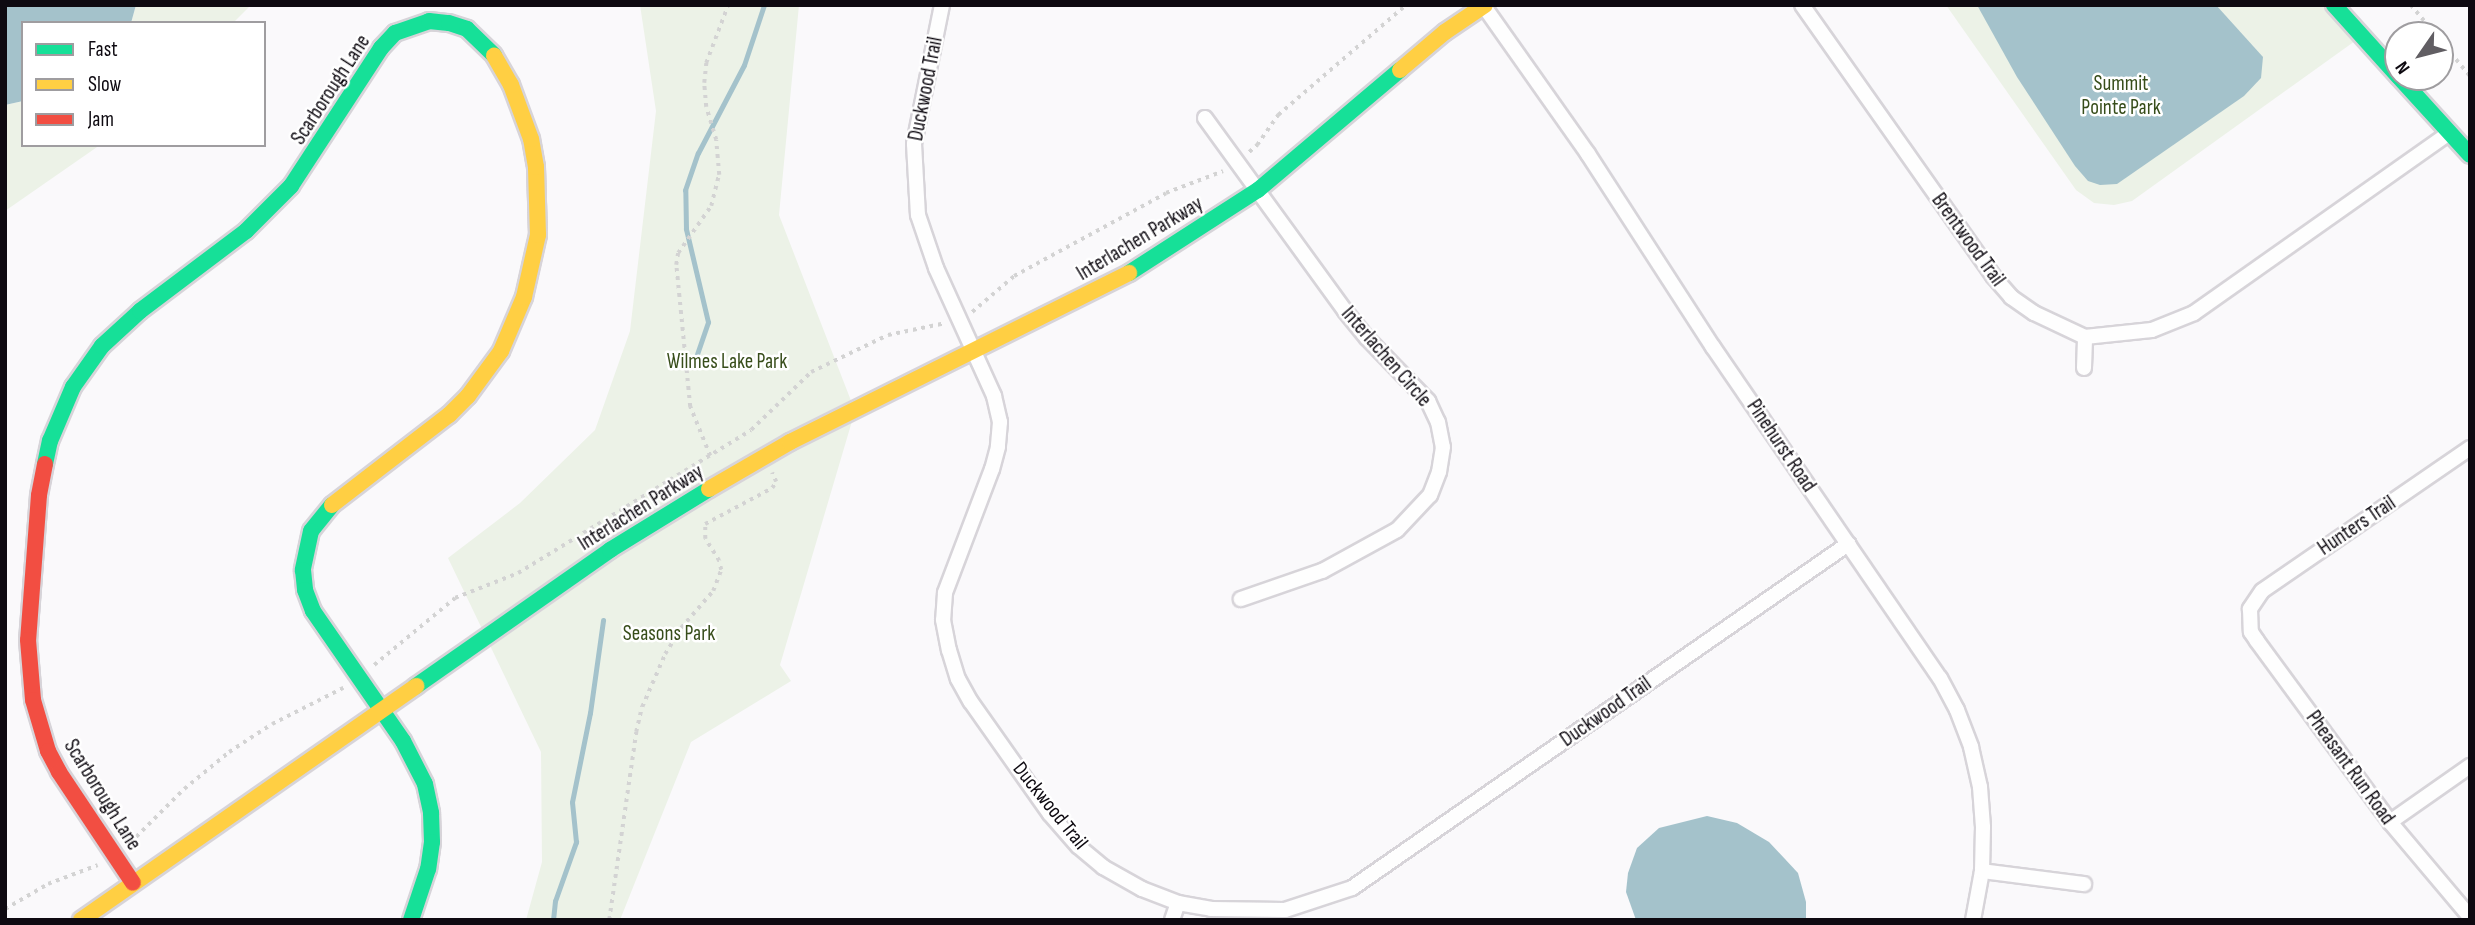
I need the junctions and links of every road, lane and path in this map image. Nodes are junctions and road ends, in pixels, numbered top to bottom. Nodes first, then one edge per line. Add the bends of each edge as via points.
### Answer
1 (728, 5) edge
2 (942, 5) edge
3 (1406, 5) edge
4 (1484, 5) edge
5 (1802, 5) edge
6 (2333, 5) edge
7 (2411, 5) edge
8 (2424, 21) edge
9 (2454, 57) edge
10 (2384, 61) edge
11 (2470, 76) edge
12 (2411, 91) edge
13 (1205, 118) dead end
14 (2449, 133) junction
15 (2470, 155) edge
16 (1238, 160) junction
17 (1258, 190) junction
18 (961, 321) junction
19 (2085, 337) junction
20 (976, 352) junction
21 (2084, 368) dead end
22 (751, 430) junction
23 (2470, 448) edge
24 (710, 456) junction
25 (764, 457) junction
26 (1848, 544) junction
27 (1241, 599) dead end
28 (2250, 609) joint
29 (359, 678) junction
30 (381, 710) junction
31 (2470, 766) edge
32 (2390, 822) junction
33 (115, 855) junction
34 (1982, 871) junction
35 (133, 884) junction
36 (2084, 884) dead end
37 (1178, 903) junction
38 (5, 909) edge
39 (2470, 917) edge
40 (81, 920) edge
41 (411, 920) edge
42 (610, 920) edge
43 (1172, 920) edge
44 (1973, 920) edge

1 - 24 path via 706,63 706,107 719,175 710,206 678,253 676,265 690,407
2 - 18 street, Duckwood Trail via 914,144 915,181 925,239
3 - 16 path via 1278,116 1257,145
4 - 17 street, Interlachen Parkway via 1445,32
4 - 26 street, Pinehurst Road
5 - 19 street, Brentwood Trail via 1993,276 2011,297 2034,313
6 - 10 street
7 - 8 path
9 - 11 path
12 - 14 street
13 - 16 street
14 - 15 street
14 - 19 street via 2194,313 2152,330
16 - 17 street
16 - 18 path via 1166,193 1014,276
17 - 20 street, Interlachen Parkway via 1122,278
17 - 27 street, Interlachen Circle via 1367,338 1428,401 1443,447 1430,495 1396,530 1322,571
18 - 20 street, Duckwood Trail
18 - 22 path via 888,335 811,372
19 - 21 street
20 - 25 street, Interlachen Parkway
20 - 37 street, Duckwood Trail via 995,396 1000,422 992,469 945,593 943,620 958,680 1050,814 1078,846 1142,890
22 - 24 path
22 - 25 path
23 - 28 street, Hunters Trail via 2262,591
24 - 29 path via 518,573 455,598
25 - 30 street, Interlachen Parkway via 610,550
25 - 42 path via 776,482 772,488 705,524 703,532 719,561 719,577 665,654 642,707
26 - 34 street, Pinehurst Road via 1957,710 1980,787
26 - 37 street, Duckwood Trail via 1352,888 1285,910 1211,909
28 - 32 street, Pheasant Run Road via 2251,632
29 - 30 street, Scarborough Lane
29 - 33 path via 229,752
29 - 33 street, Scarborough Lane via 313,611 305,590 305,551 311,531 339,497 449,415 485,374 501,351 524,297 537,235 536,167 511,85 485,43 449,23 429,21 395,33 291,187 246,232 140,311 102,346 61,412 39,495 29,670 48,751
30 - 35 street, Interlachen Parkway
30 - 41 street, Scarborough Lane via 416,761 432,813 428,869
31 - 32 street
32 - 39 street, Pheasant Run Road
33 - 35 street, Scarborough Lane
33 - 38 path
34 - 36 street
34 - 44 street, Pinehurst Road
35 - 40 street, Interlachen Parkway
37 - 43 street

